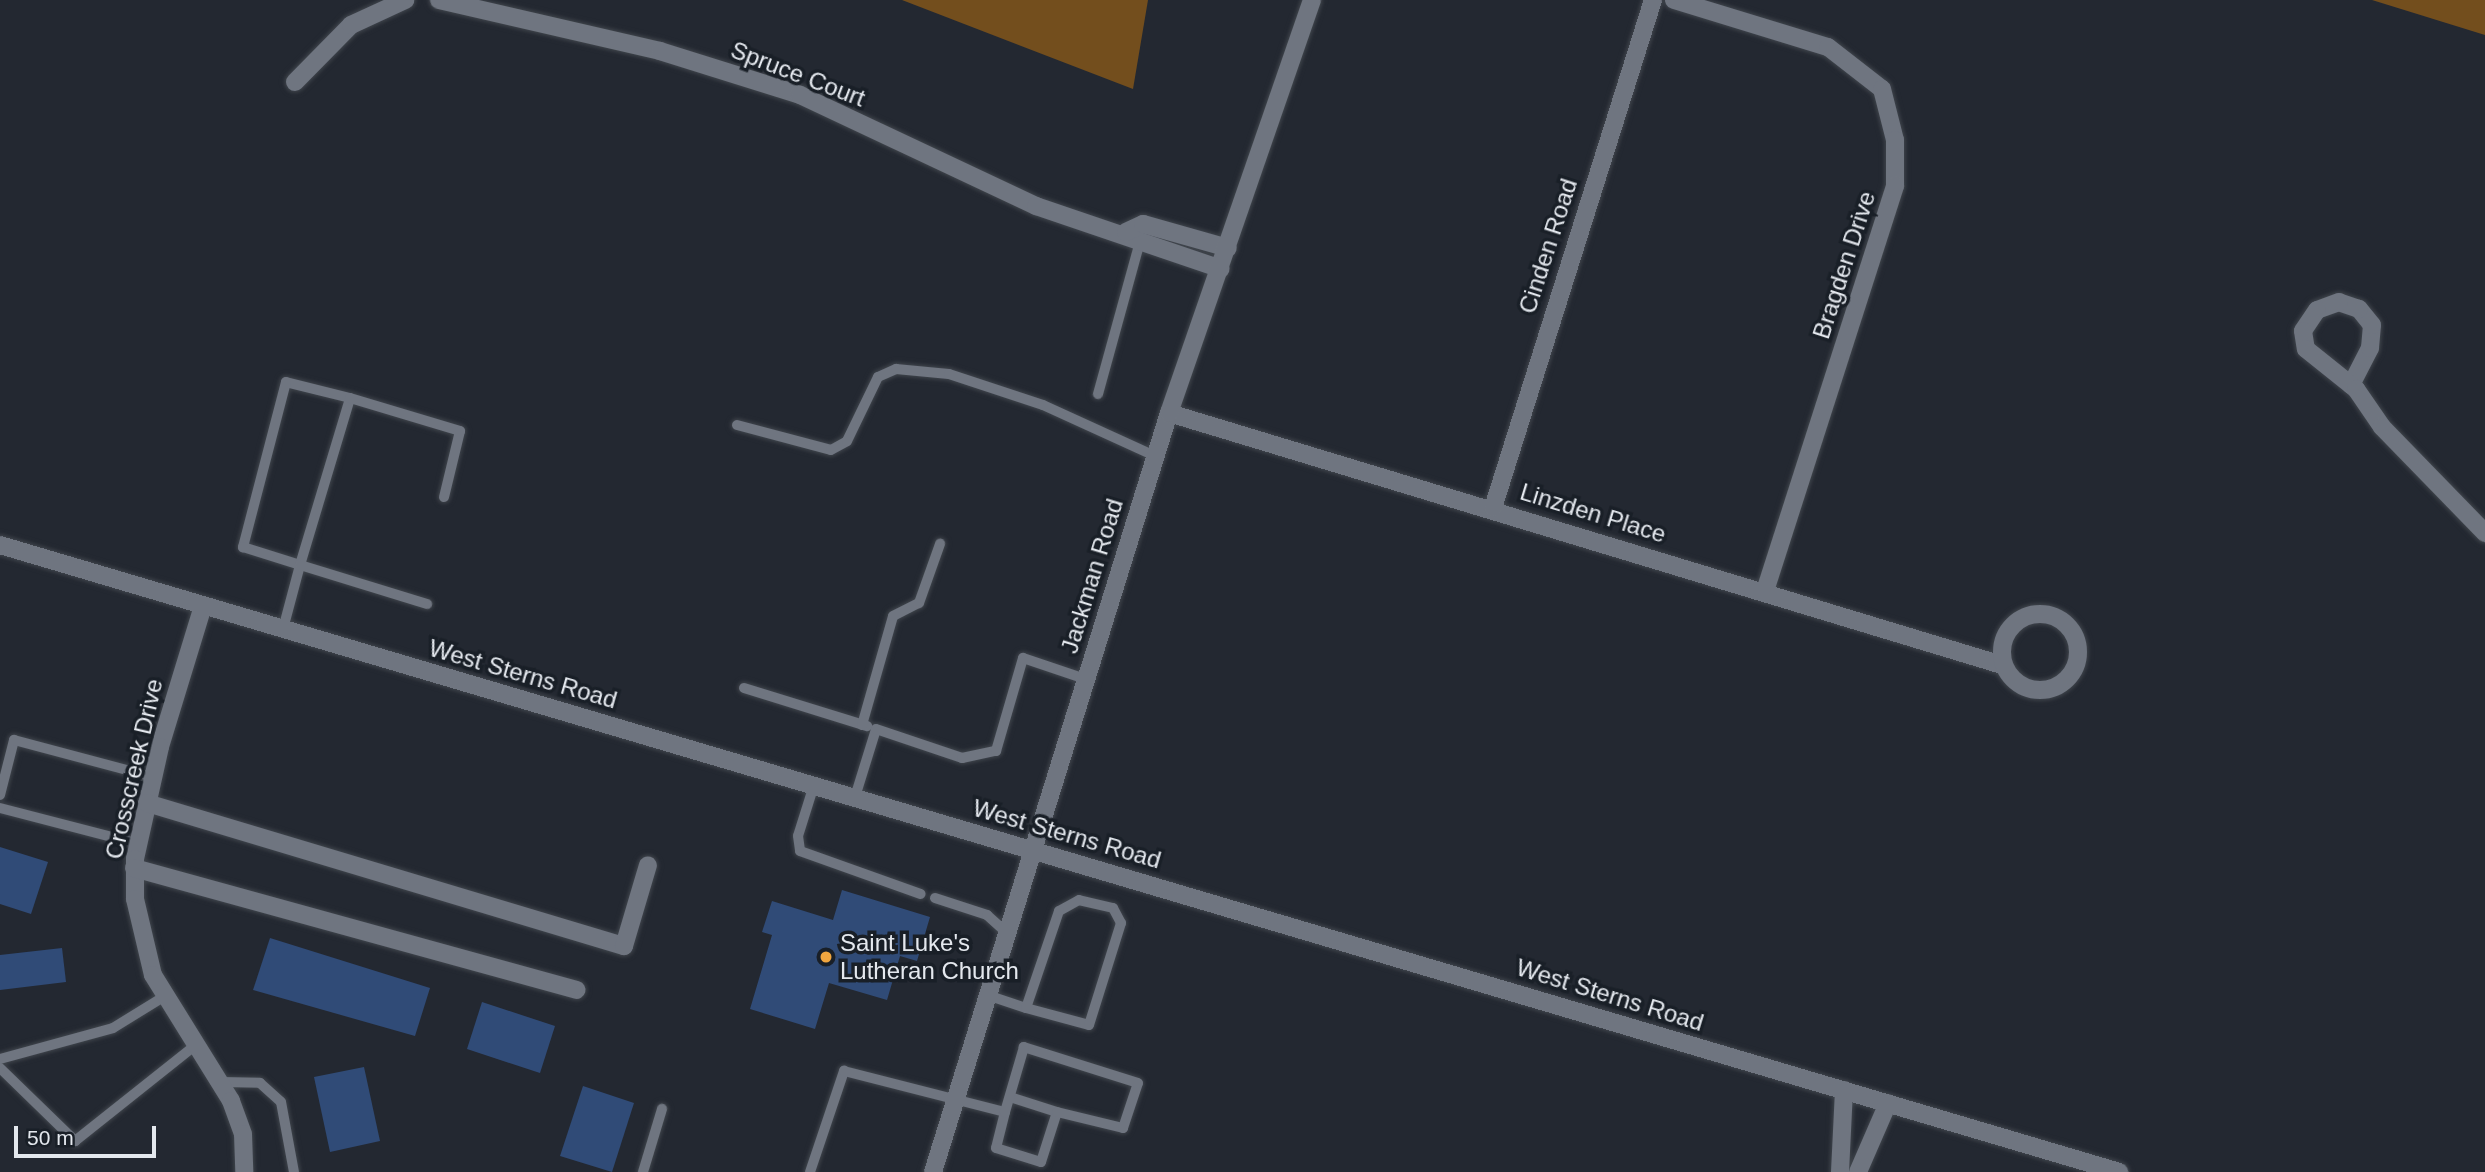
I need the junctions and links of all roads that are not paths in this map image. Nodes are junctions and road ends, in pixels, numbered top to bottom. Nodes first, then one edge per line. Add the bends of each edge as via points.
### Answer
1 (405, 0) edge
2 (439, 0) edge
3 (1312, 0) edge
4 (1653, 0) edge
5 (1674, 0) edge
6 (295, 82) dead end
7 (1126, 232) junction
8 (1139, 245) junction
9 (1228, 248) junction
10 (1221, 269) junction
11 (2351, 385) junction
12 (1098, 394) dead end
13 (349, 398) junction
14 (1169, 413) junction
15 (737, 425) dead end
16 (1156, 456) junction
17 (444, 497) dead end
18 (1493, 508) junction
19 (2483, 526) edge
20 (940, 544) dead end
21 (0, 545) edge
22 (300, 565) junction
23 (1765, 592) junction
24 (427, 604) dead end
25 (203, 606) junction
26 (283, 629) junction
27 (2002, 665) junction
28 (1085, 679) junction
29 (744, 688) dead end
30 (862, 725) junction
31 (876, 729) junction
32 (153, 777) junction
33 (814, 785) junction
34 (0, 795) edge
35 (855, 797) junction
36 (147, 803) junction
37 (0, 807) edge
38 (139, 844) junction
39 (1031, 849) junction
40 (648, 864) dead end
41 (134, 868) junction
42 (920, 894) dead end
43 (935, 898) dead end
44 (1006, 932) junction
45 (577, 990) dead end
46 (987, 995) junction
47 (165, 996) junction
48 (1026, 1007) junction
49 (197, 1044) junction
50 (0, 1059) edge
51 (0, 1068) edge
52 (221, 1082) junction
53 (1844, 1090) junction
54 (956, 1097) junction
55 (1010, 1097) junction
56 (1888, 1103) junction
57 (662, 1109) dead end
58 (1006, 1112) junction
59 (1057, 1112) junction
60 (244, 1172) edge
61 (294, 1172) edge
62 (643, 1172) edge
63 (810, 1172) edge
64 (933, 1172) edge
65 (1840, 1172) edge
66 (1858, 1172) edge
67 (2119, 1172) edge

1 - 6 street via 351,25
2 - 7 street, Spruce Court via 660,51 800,95 1035,206
3 - 9 street, Jackman Road
4 - 18 street, Cinden Road
5 - 23 street, Bragden Drive via 1828,47 1882,89 1895,140 1895,186
7 - 8 street, Spruce Court
7 - 9 street, Spruce Court via 1143,225
8 - 10 street, Spruce Court
8 - 12 lane
9 - 10 street, Jackman Road
10 - 14 street, Jackman Road
11 - 11 street via 2370,348 2372,325 2358,309 2339,302 2317,310 2303,331 2306,349
11 - 19 street via 2382,427
13 - 17 lane via 460,431
13 - 22 lane
13 - 22 lane via 286,382 243,547
14 - 16 street, Jackman Road
14 - 18 street, Linzden Place
15 - 16 lane via 831,450 847,441 878,377 896,369 948,374 1032,401
16 - 28 street, Jackman Road
18 - 23 street, Linzden Place
20 - 30 lane via 919,603 893,616
21 - 25 street, West Sterns Road
22 - 24 lane
22 - 26 lane
23 - 27 street, Linzden Place
25 - 26 street, West Sterns Road
25 - 32 street, Crosscreek Drive
26 - 33 street, West Sterns Road
27 - 27 street via 2011,625 2033,616 2058,619 2074,632 2077,664 2060,685 2031,687
28 - 31 lane via 1023,657 996,751 962,758
28 - 39 street, Jackman Road
29 - 30 lane
30 - 31 lane
31 - 35 lane
32 - 34 lane via 14,740
32 - 36 street, Crosscreek Drive
33 - 35 street, West Sterns Road
33 - 42 lane via 798,835 800,851
35 - 39 street, West Sterns Road
36 - 38 street, Crosscreek Drive
36 - 40 street via 624,946
37 - 38 lane
38 - 41 street, Crosscreek Drive
39 - 44 street, Jackman Road
39 - 53 street, West Sterns Road
41 - 45 street
41 - 47 street, Crosscreek Drive via 141,933
43 - 44 lane via 987,915
44 - 46 street, Jackman Road
46 - 48 lane
46 - 54 street, Jackman Road
47 - 49 street, Crosscreek Drive
47 - 50 lane via 113,1028
48 - 48 lane via 1089,1025 1121,923 1113,908 1079,900 1059,911
49 - 51 lane via 75,1141
49 - 52 street, Crosscreek Drive
52 - 60 street, Crosscreek Drive via 243,1134
52 - 61 lane via 260,1083 281,1102
53 - 56 street, West Sterns Road
53 - 65 street
54 - 58 lane
54 - 63 lane via 839,1073
54 - 64 street, Jackman Road
55 - 58 lane
55 - 59 lane
55 - 59 lane via 1024,1047 1138,1083 1124,1128
56 - 66 street
56 - 67 street, West Sterns Road
57 - 62 lane
58 - 59 lane via 996,1148 1041,1162

